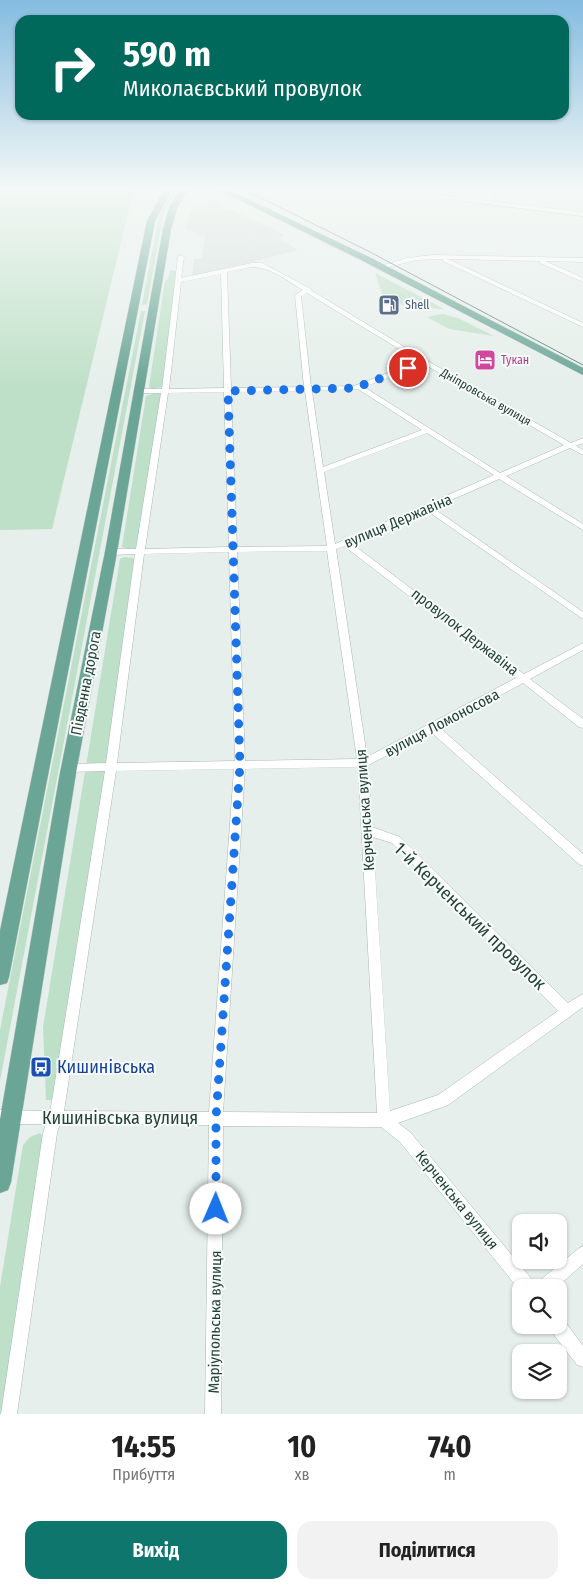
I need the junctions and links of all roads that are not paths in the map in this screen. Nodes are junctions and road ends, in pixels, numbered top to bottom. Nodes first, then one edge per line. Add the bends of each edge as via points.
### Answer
1 (144, 254) edge
2 (164, 254) edge
3 (354, 254) edge
4 (438, 256) junction
5 (181, 257) dead end
6 (536, 260) junction
7 (583, 260) edge
8 (381, 267) junction
9 (224, 271) junction
10 (179, 280) junction
11 (583, 280) edge
12 (309, 290) junction
13 (134, 306) junction
14 (155, 307) junction
15 (583, 325) edge
16 (424, 361) junction
17 (583, 372) edge
18 (359, 387) junction
19 (308, 390) junction
20 (139, 391) junction
21 (165, 391) junction
22 (228, 391) junction
23 (428, 430) junction
24 (583, 440) edge
25 (570, 446) junction
26 (583, 453) edge
27 (320, 471) junction
28 (500, 476) junction
29 (428, 508) junction
30 (583, 528) edge
31 (346, 543) junction
32 (332, 548) junction
33 (233, 551) junction
34 (111, 552) junction
35 (140, 552) junction
36 (583, 616) edge
37 (583, 646) edge
38 (525, 679) junction
39 (583, 724) edge
40 (432, 728) junction
41 (363, 763) junction
42 (240, 765) junction
43 (69, 768) junction
44 (111, 768) junction
45 (367, 830) junction
46 (583, 861) edge
47 (0, 977) edge
48 (583, 1000) edge
49 (567, 1011) junction
50 (6, 1118) edge
51 (216, 1118) junction
52 (54, 1119) junction
53 (384, 1120) junction
54 (0, 1182) edge
55 (583, 1254) edge
56 (521, 1279) edge
57 (554, 1279) edge
58 (564, 1334) edge
59 (583, 1358) edge
60 (9, 1414) edge
61 (213, 1414) edge

1 - 13 main road, Південна дорога
2 - 14 main road, Південна дорога
3 - 8 main road
4 - 6 street
4 - 8 street via 410,258
4 - 15 street
5 - 10 street
6 - 7 street
6 - 11 street
8 - 17 main road
9 - 10 street
9 - 12 street, Дніпровська вулиця via 259,265
9 - 22 street, Маріупольська вулиця
10 - 21 street
12 - 16 street, Дніпровська вулиця
12 - 19 street, Керченська вулиця via 298,295
13 - 14 main road
13 - 47 main road, Південна дорога
14 - 20 main road, Південна дорога
16 - 18 street
16 - 25 street, Дніпровська вулиця
18 - 19 street
18 - 23 street
19 - 22 street
19 - 27 street, Керченська вулиця
20 - 21 street
20 - 34 main road, Південна дорога
21 - 22 street
21 - 35 street
22 - 33 street, Маріупольська вулиця
23 - 27 street
23 - 28 street
24 - 25 street, вулиця Державіна
25 - 26 street, Дніпровська вулиця
25 - 28 street, вулиця Державіна
27 - 32 street, Керченська вулиця
28 - 29 street, вулиця Державіна
28 - 30 street
29 - 31 street, вулиця Державіна
29 - 36 street
31 - 32 street, вулиця Державіна
31 - 38 street, провулок Державіна
32 - 33 street, вулиця Державіна
32 - 41 street, Керченська вулиця
33 - 35 street, вулиця Державіна
33 - 42 street, Маріупольська вулиця
34 - 35 street, вулиця Державіна
34 - 43 main road, Південна дорога
35 - 44 street
37 - 38 street, вулиця Ломоносова
38 - 39 street, провулок Державіна
38 - 40 street, вулиця Ломоносова
40 - 41 street, вулиця Ломоносова
40 - 46 street
41 - 42 street, вулиця Ломоносова
41 - 45 street, Керченська вулиця
42 - 44 street, вулиця Ломоносова
42 - 51 street, Маріупольська вулиця
43 - 44 street, вулиця Ломоносова
43 - 50 main road, Південна дорога
44 - 52 street
45 - 49 street, 1-й Керченський провулок via 396,840
45 - 53 street, Керченська вулиця
48 - 49 street, Кишинівська вулиця
49 - 53 street, Кишинівська вулиця via 443,1100
50 - 52 street, Кишинівська вулиця
50 - 54 main road, Південна дорога
51 - 52 street, Кишинівська вулиця
51 - 53 street, Кишинівська вулиця
51 - 61 street, Маріупольська вулиця
52 - 60 street
53 - 56 street, Керченська вулиця via 405,1137
55 - 57 street
58 - 59 street

